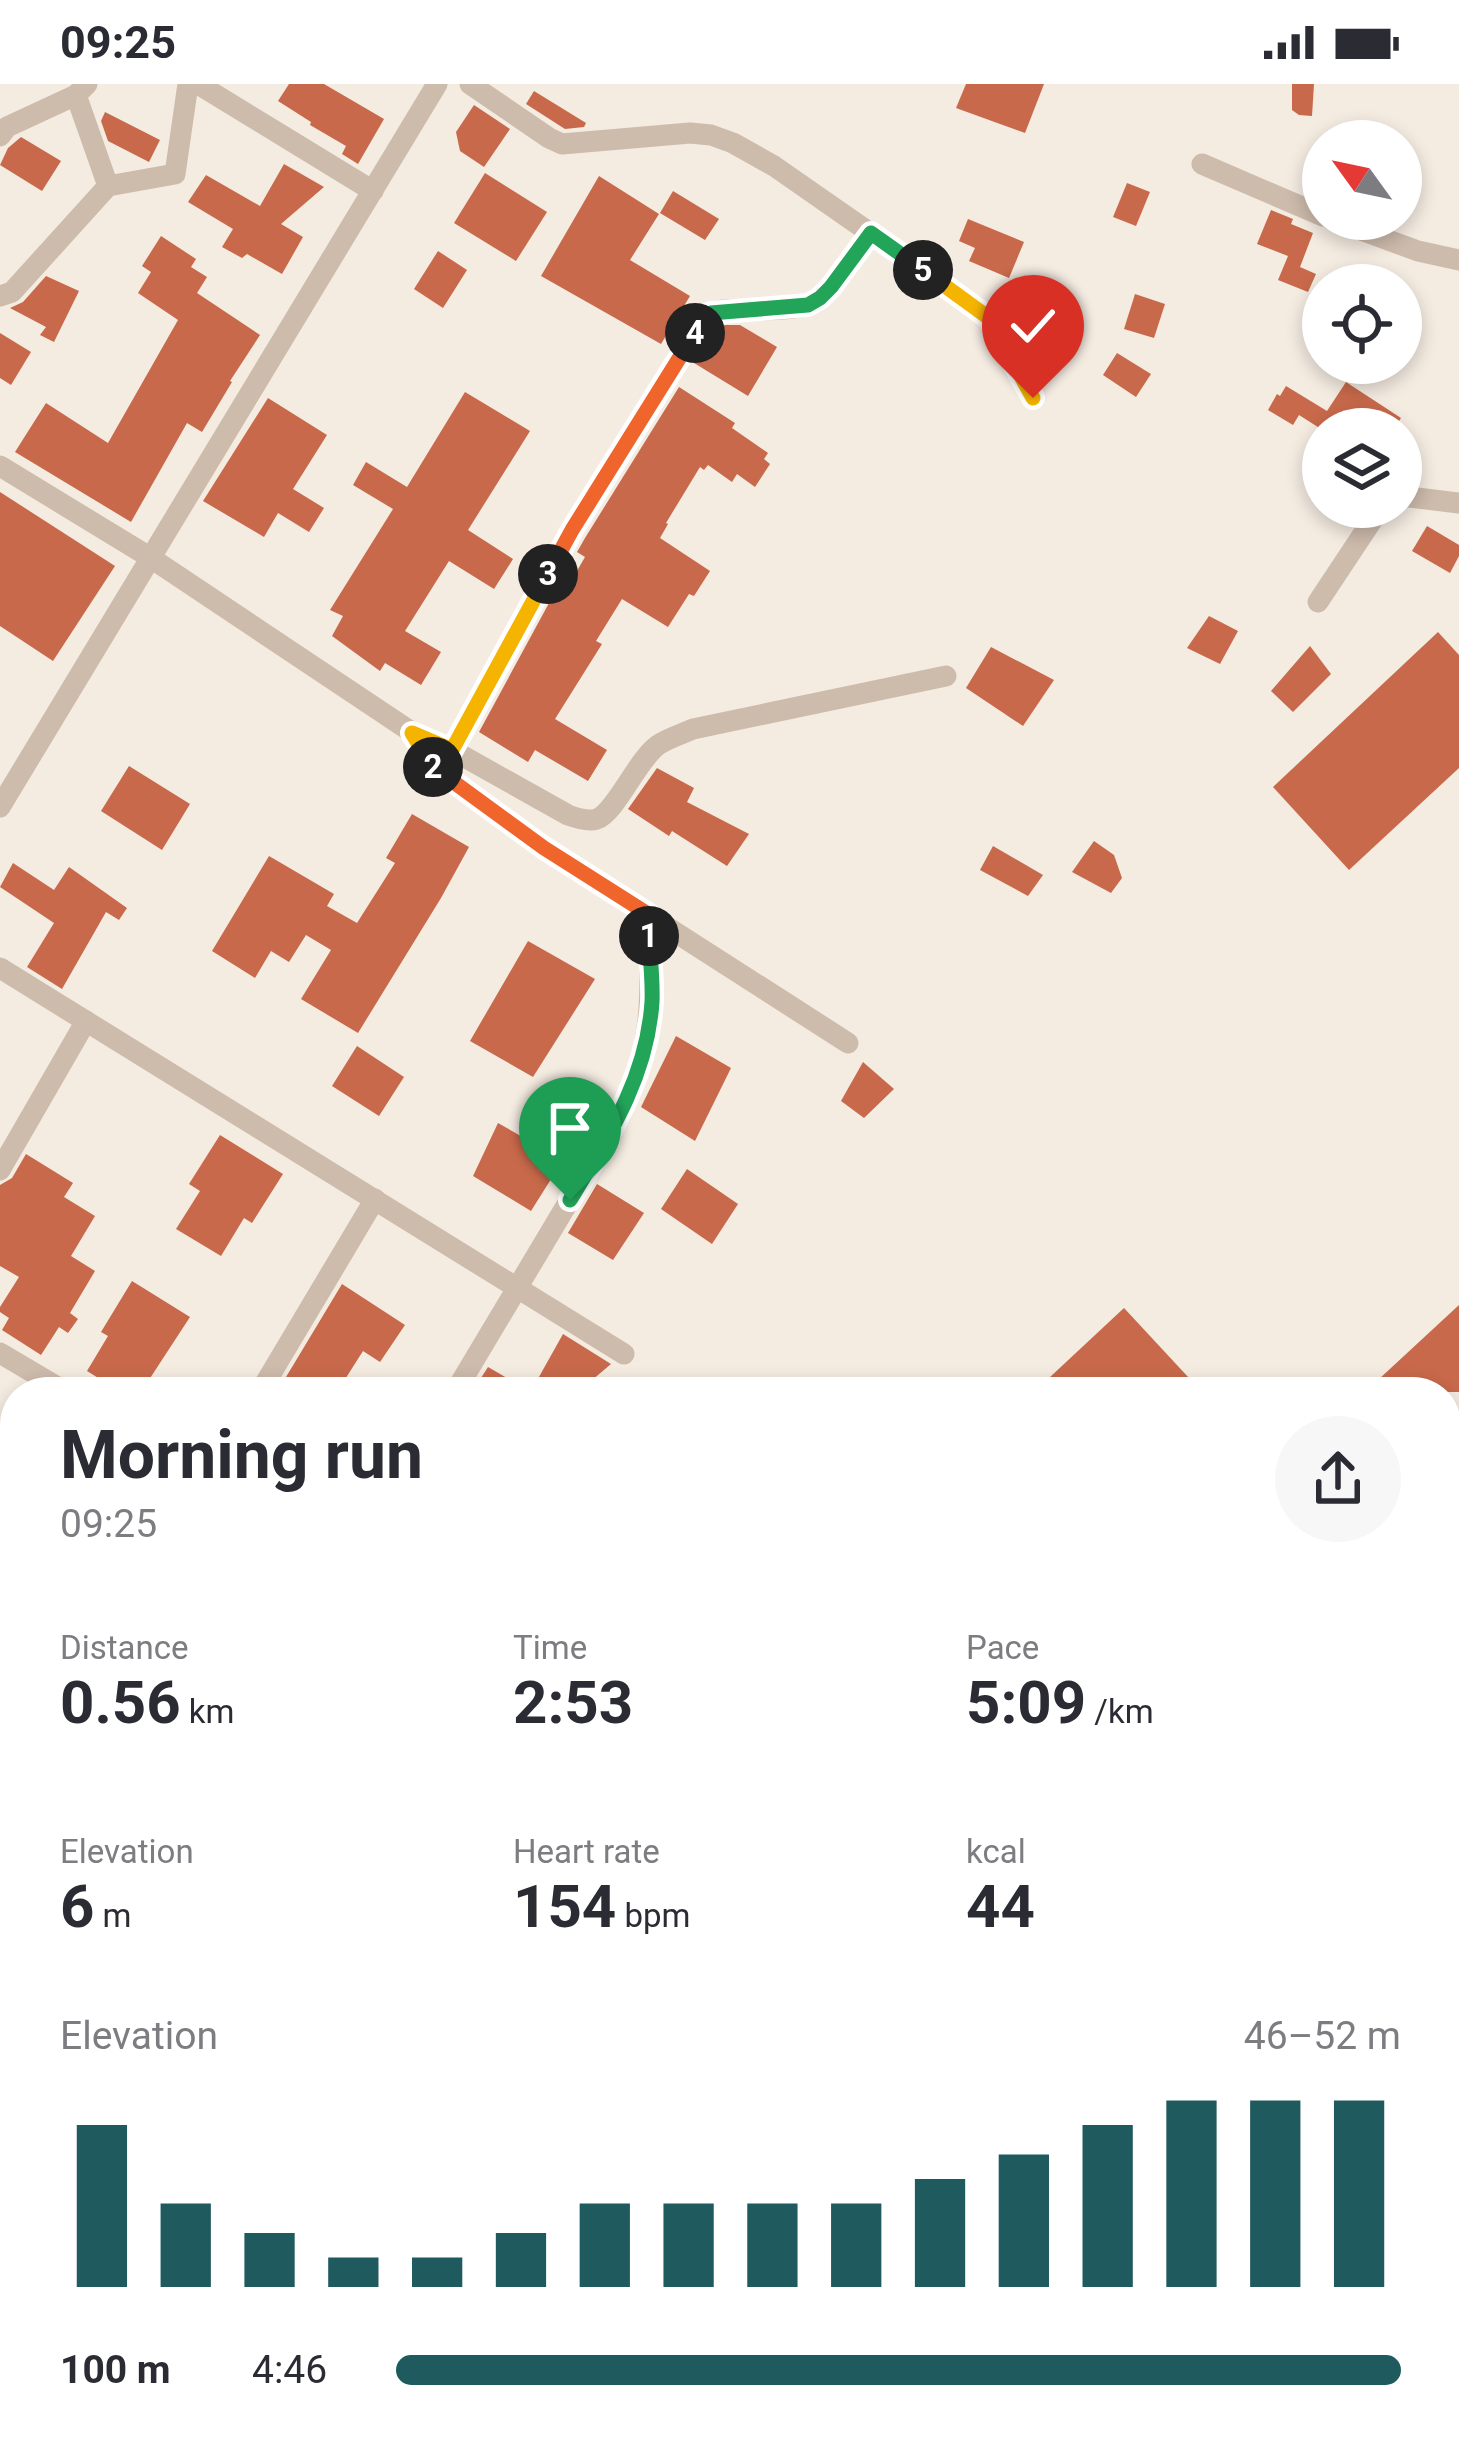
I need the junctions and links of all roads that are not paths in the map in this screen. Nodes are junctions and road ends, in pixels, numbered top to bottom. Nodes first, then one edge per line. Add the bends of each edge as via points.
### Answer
1 (188, 84) edge
2 (198, 84) edge
3 (437, 84) edge
4 (470, 84) edge
5 (81, 89) edge
6 (0, 136) edge
7 (1202, 164) dead end
8 (108, 186) junction
9 (373, 191) junction
10 (1302, 206) edge
11 (871, 233) junction
12 (1390, 240) edge
13 (1459, 260) edge
14 (0, 296) edge
15 (1033, 398) dead end
16 (0, 466) edge
17 (1422, 498) edge
18 (1459, 502) edge
19 (1367, 528) edge
20 (152, 558) junction
21 (1318, 602) dead end
22 (946, 676) dead end
23 (412, 733) junction
24 (452, 750) junction
25 (0, 807) edge
26 (648, 914) junction
27 (0, 968) edge
28 (86, 1021) junction
29 (848, 1043) dead end
30 (0, 1170) edge
31 (375, 1199) junction
32 (519, 1287) junction
33 (0, 1353) edge
34 (625, 1354) dead end
35 (41, 1377) edge
36 (269, 1377) edge
37 (464, 1377) edge

1 - 8 street via 175,174
2 - 9 street
3 - 9 street
4 - 11 street via 562,143 690,133 733,143
5 - 6 street
5 - 8 street
7 - 10 street
8 - 14 street
9 - 20 street
11 - 15 street via 989,318
11 - 24 street via 808,305 723,310 703,320 572,530
12 - 13 street
16 - 20 street
17 - 18 street
19 - 21 street
20 - 23 street
20 - 25 street
22 - 24 street via 693,729 659,744 597,819 568,815
23 - 24 street
23 - 26 street via 451,782
26 - 29 street
26 - 32 street via 652,1000 636,1082
27 - 28 street
28 - 30 street
28 - 31 street
31 - 32 street
31 - 36 street
32 - 34 street
32 - 37 street
33 - 35 street

